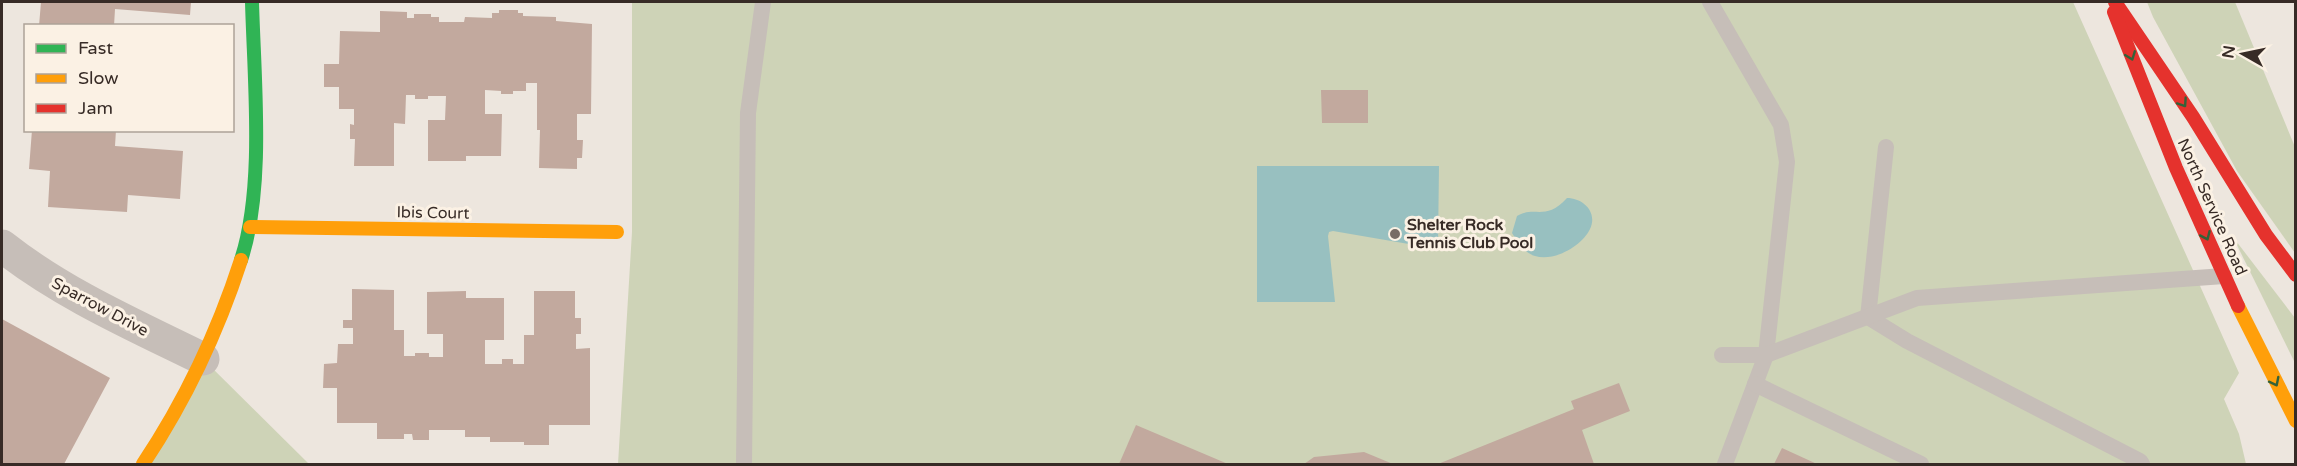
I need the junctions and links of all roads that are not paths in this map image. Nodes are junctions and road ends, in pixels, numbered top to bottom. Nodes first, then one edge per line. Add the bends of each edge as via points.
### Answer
1 (252, 2) edge
2 (763, 2) edge
3 (1710, 2) edge
4 (2110, 2) edge
5 (2115, 2) edge
6 (1886, 147) dead end
7 (250, 227) junction
8 (617, 232) dead end
9 (2, 246) edge
10 (2295, 275) edge
11 (2224, 276) junction
12 (1868, 317) junction
13 (1722, 355) dead end
14 (1766, 355) junction
15 (203, 359) junction
16 (1755, 384) junction
17 (2295, 421) edge
18 (143, 465) edge
19 (744, 465) edge
20 (1725, 465) edge
21 (1921, 465) edge
22 (2142, 465) edge

1 - 7 main road via 254,156
2 - 19 lane via 748,113
3 - 14 lane via 1781,125 1787,162
4 -> 11 main road, North Service Road
5 -> 10 main road
6 - 12 lane
7 - 8 main road, Ibis Court
7 - 15 main road via 234,281
9 - 15 street, Sparrow Drive via 33,271 84,300
11 - 12 lane via 1917,298
11 -> 17 main road, North Service Road
12 - 14 lane
12 - 22 lane
13 - 14 lane
14 - 16 lane
15 - 18 main road via 162,438
16 - 20 lane
16 - 21 lane

